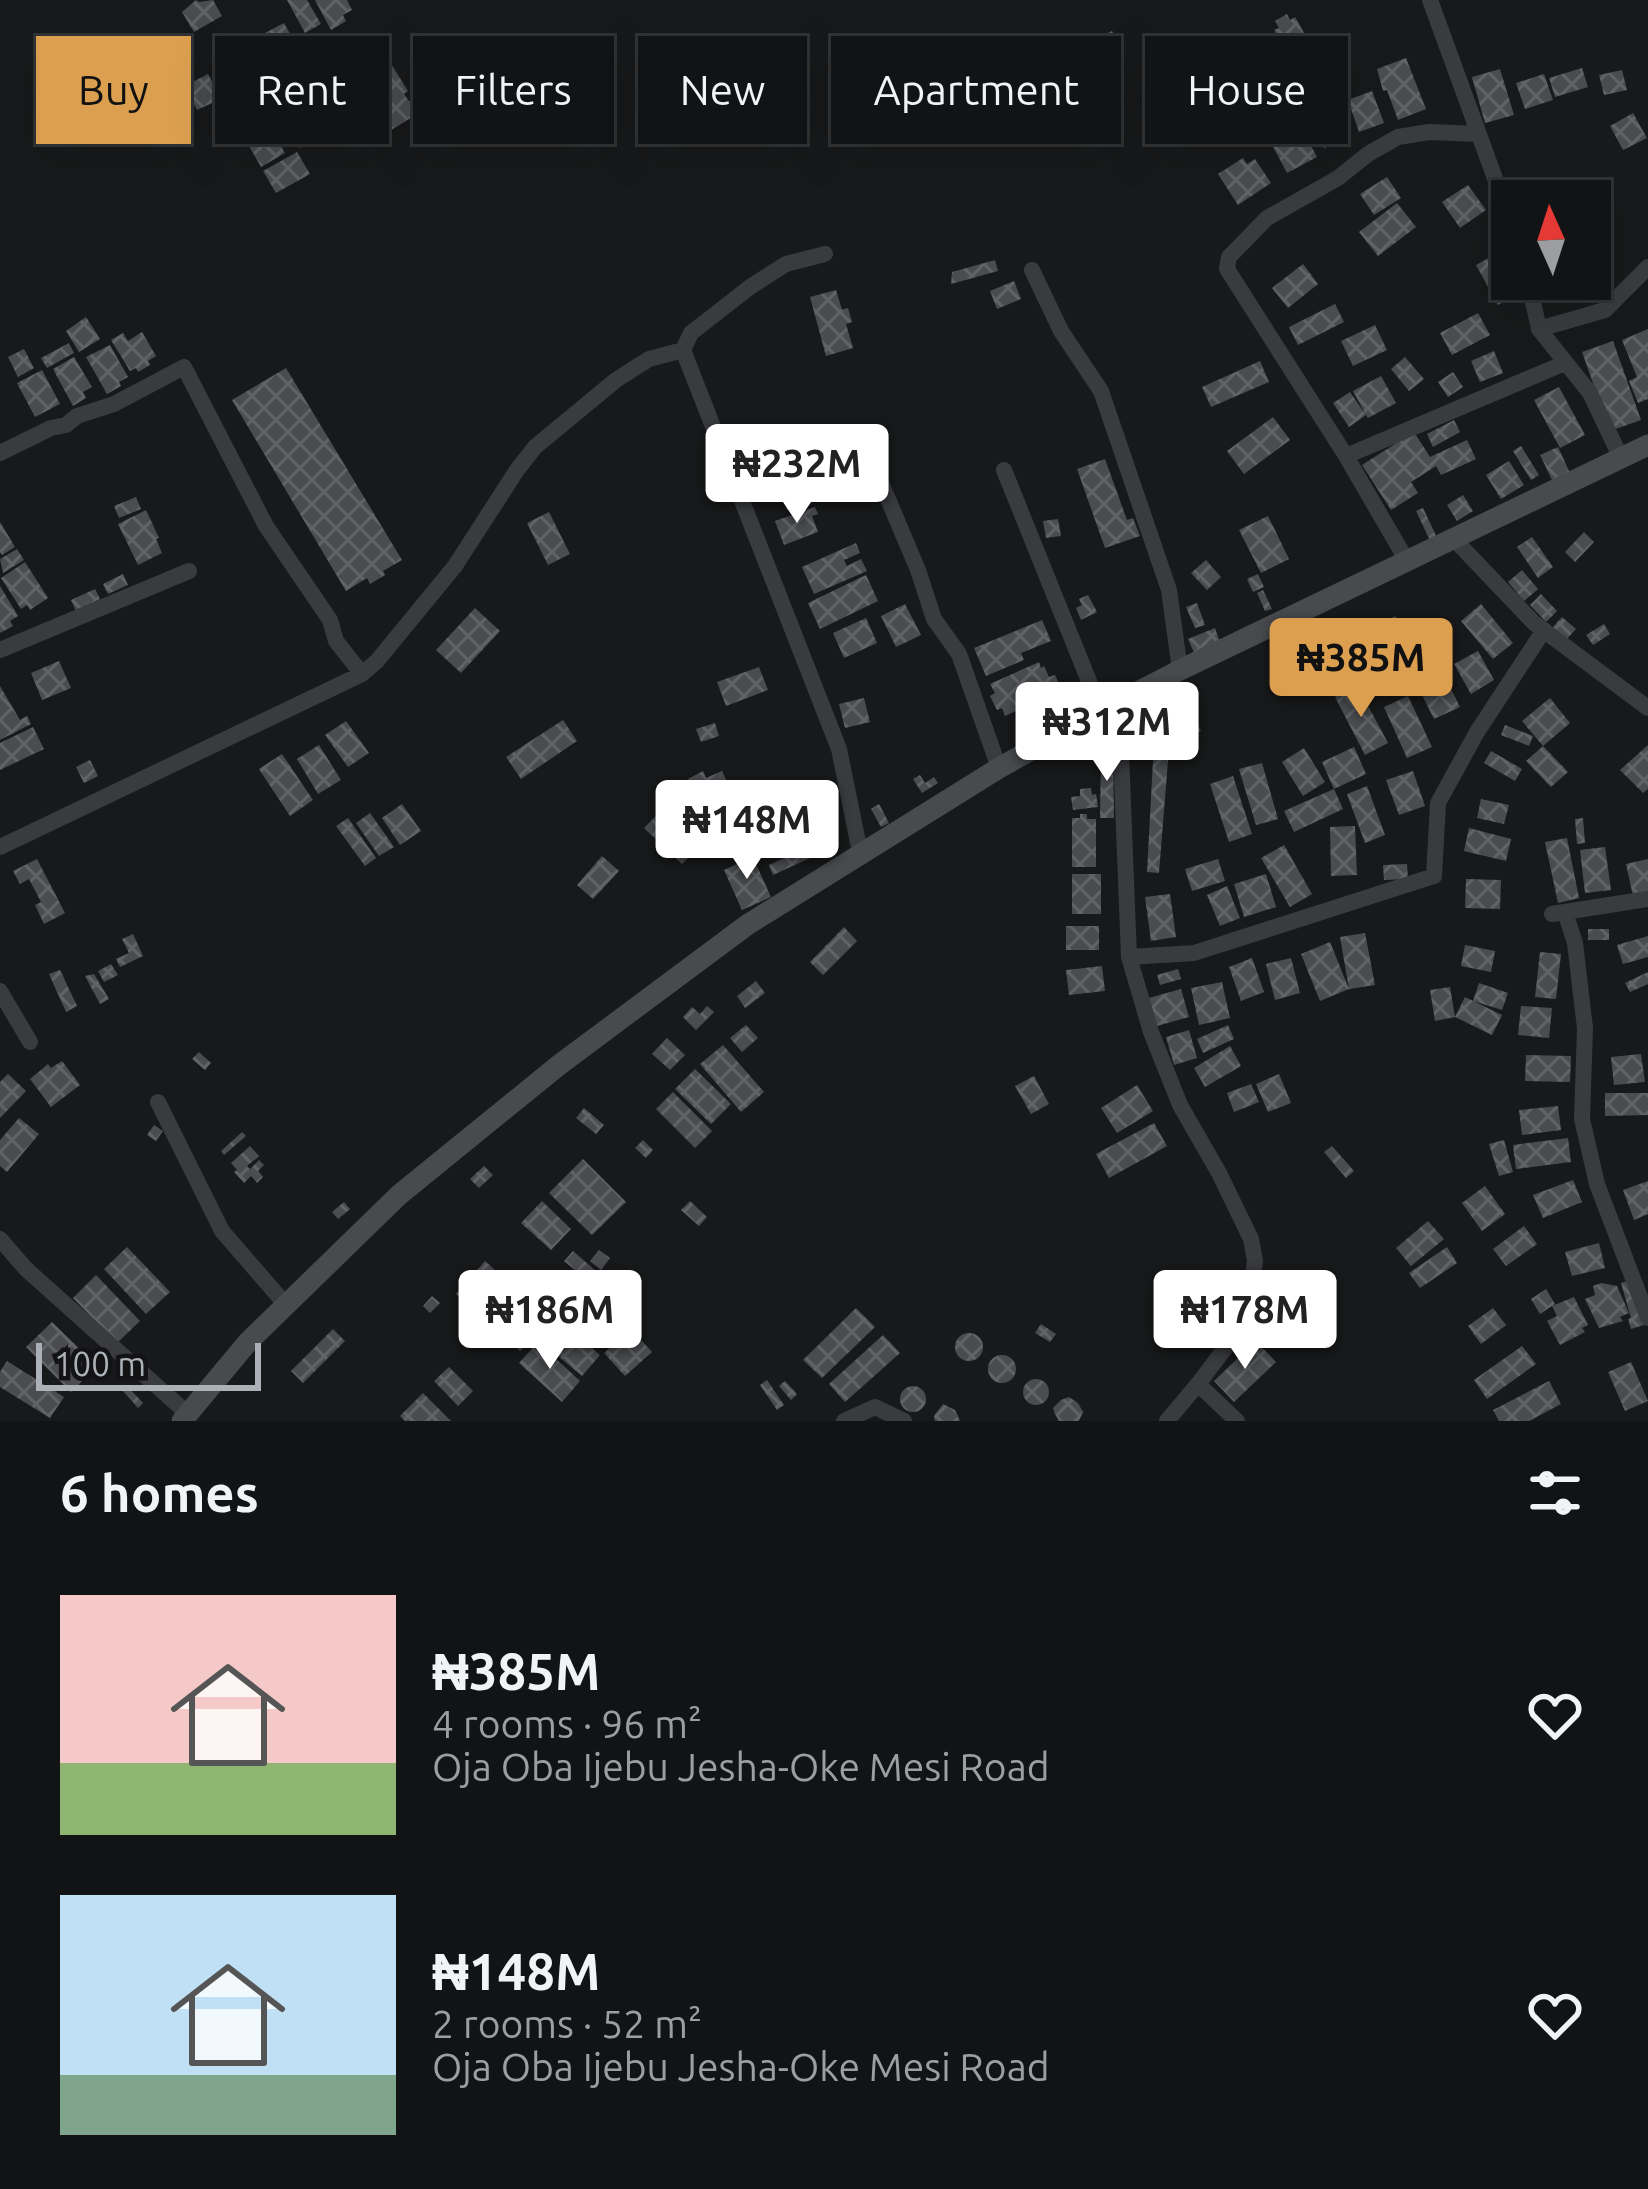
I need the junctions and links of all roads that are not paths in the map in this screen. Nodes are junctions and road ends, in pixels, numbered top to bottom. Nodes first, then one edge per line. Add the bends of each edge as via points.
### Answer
1 (1430, 0) edge
2 (1479, 134) junction
3 (1496, 180) edge
4 (825, 254) dead end
5 (1648, 267) edge
6 (1033, 271) dead end
7 (1533, 300) edge
8 (1539, 329) junction
9 (682, 350) junction
10 (1565, 363) junction
11 (1648, 445) edge
12 (0, 454) edge
13 (1346, 456) junction
14 (1621, 458) junction
15 (1004, 470) dead end
16 (880, 479) dead end
17 (1453, 538) junction
18 (1407, 561) junction
19 (189, 571) dead end
20 (1544, 630) junction
21 (0, 650) edge
22 (1180, 670) junction
23 (362, 674) junction
24 (1110, 706) junction
25 (1648, 708) edge
26 (999, 768) junction
27 (0, 847) edge
28 (861, 856) junction
29 (1648, 899) edge
30 (1129, 957) junction
31 (0, 991) edge
32 (30, 1042) dead end
33 (158, 1102) dead end
34 (0, 1239) edge
35 (287, 1306) junction
36 (1648, 1318) edge
37 (1198, 1384) junction
38 (185, 1418) edge
39 (844, 1421) edge
40 (904, 1421) edge
41 (1167, 1421) edge
42 (1237, 1421) edge

1 - 2 street
2 - 3 street
2 - 13 street via 1398,137 1267,218 1229,257 1227,269
4 - 9 street via 786,264 750,286 691,333
5 - 8 street via 1605,310
6 - 22 street via 1101,391 1169,590
7 - 8 street
8 - 10 street
9 - 23 street via 616,380 535,447 455,566
9 - 28 street via 839,748
10 - 13 street
10 - 14 street via 1590,393
11 - 14 main road
12 - 23 street via 184,368 266,526
13 - 18 street
14 - 17 main road
15 - 24 street
16 - 26 street via 934,620 959,654
17 - 18 main road
17 - 20 street
18 - 22 main road
19 - 21 street
20 - 25 street
20 - 30 street via 1438,803 1434,876 1194,953
22 - 24 main road
23 - 27 street
24 - 26 main road
24 - 30 street
26 - 28 main road
28 - 35 main road via 747,925 559,1066 399,1195
29 - 36 street via 1559,913 1575,943 1585,1028 1582,1119 1597,1184
30 - 37 street via 1180,1105 1220,1173 1256,1261 1247,1318
31 - 32 street
33 - 35 street via 223,1231
34 - 38 street
35 - 38 main road
37 - 41 street
37 - 42 street
39 - 40 street via 874,1407

